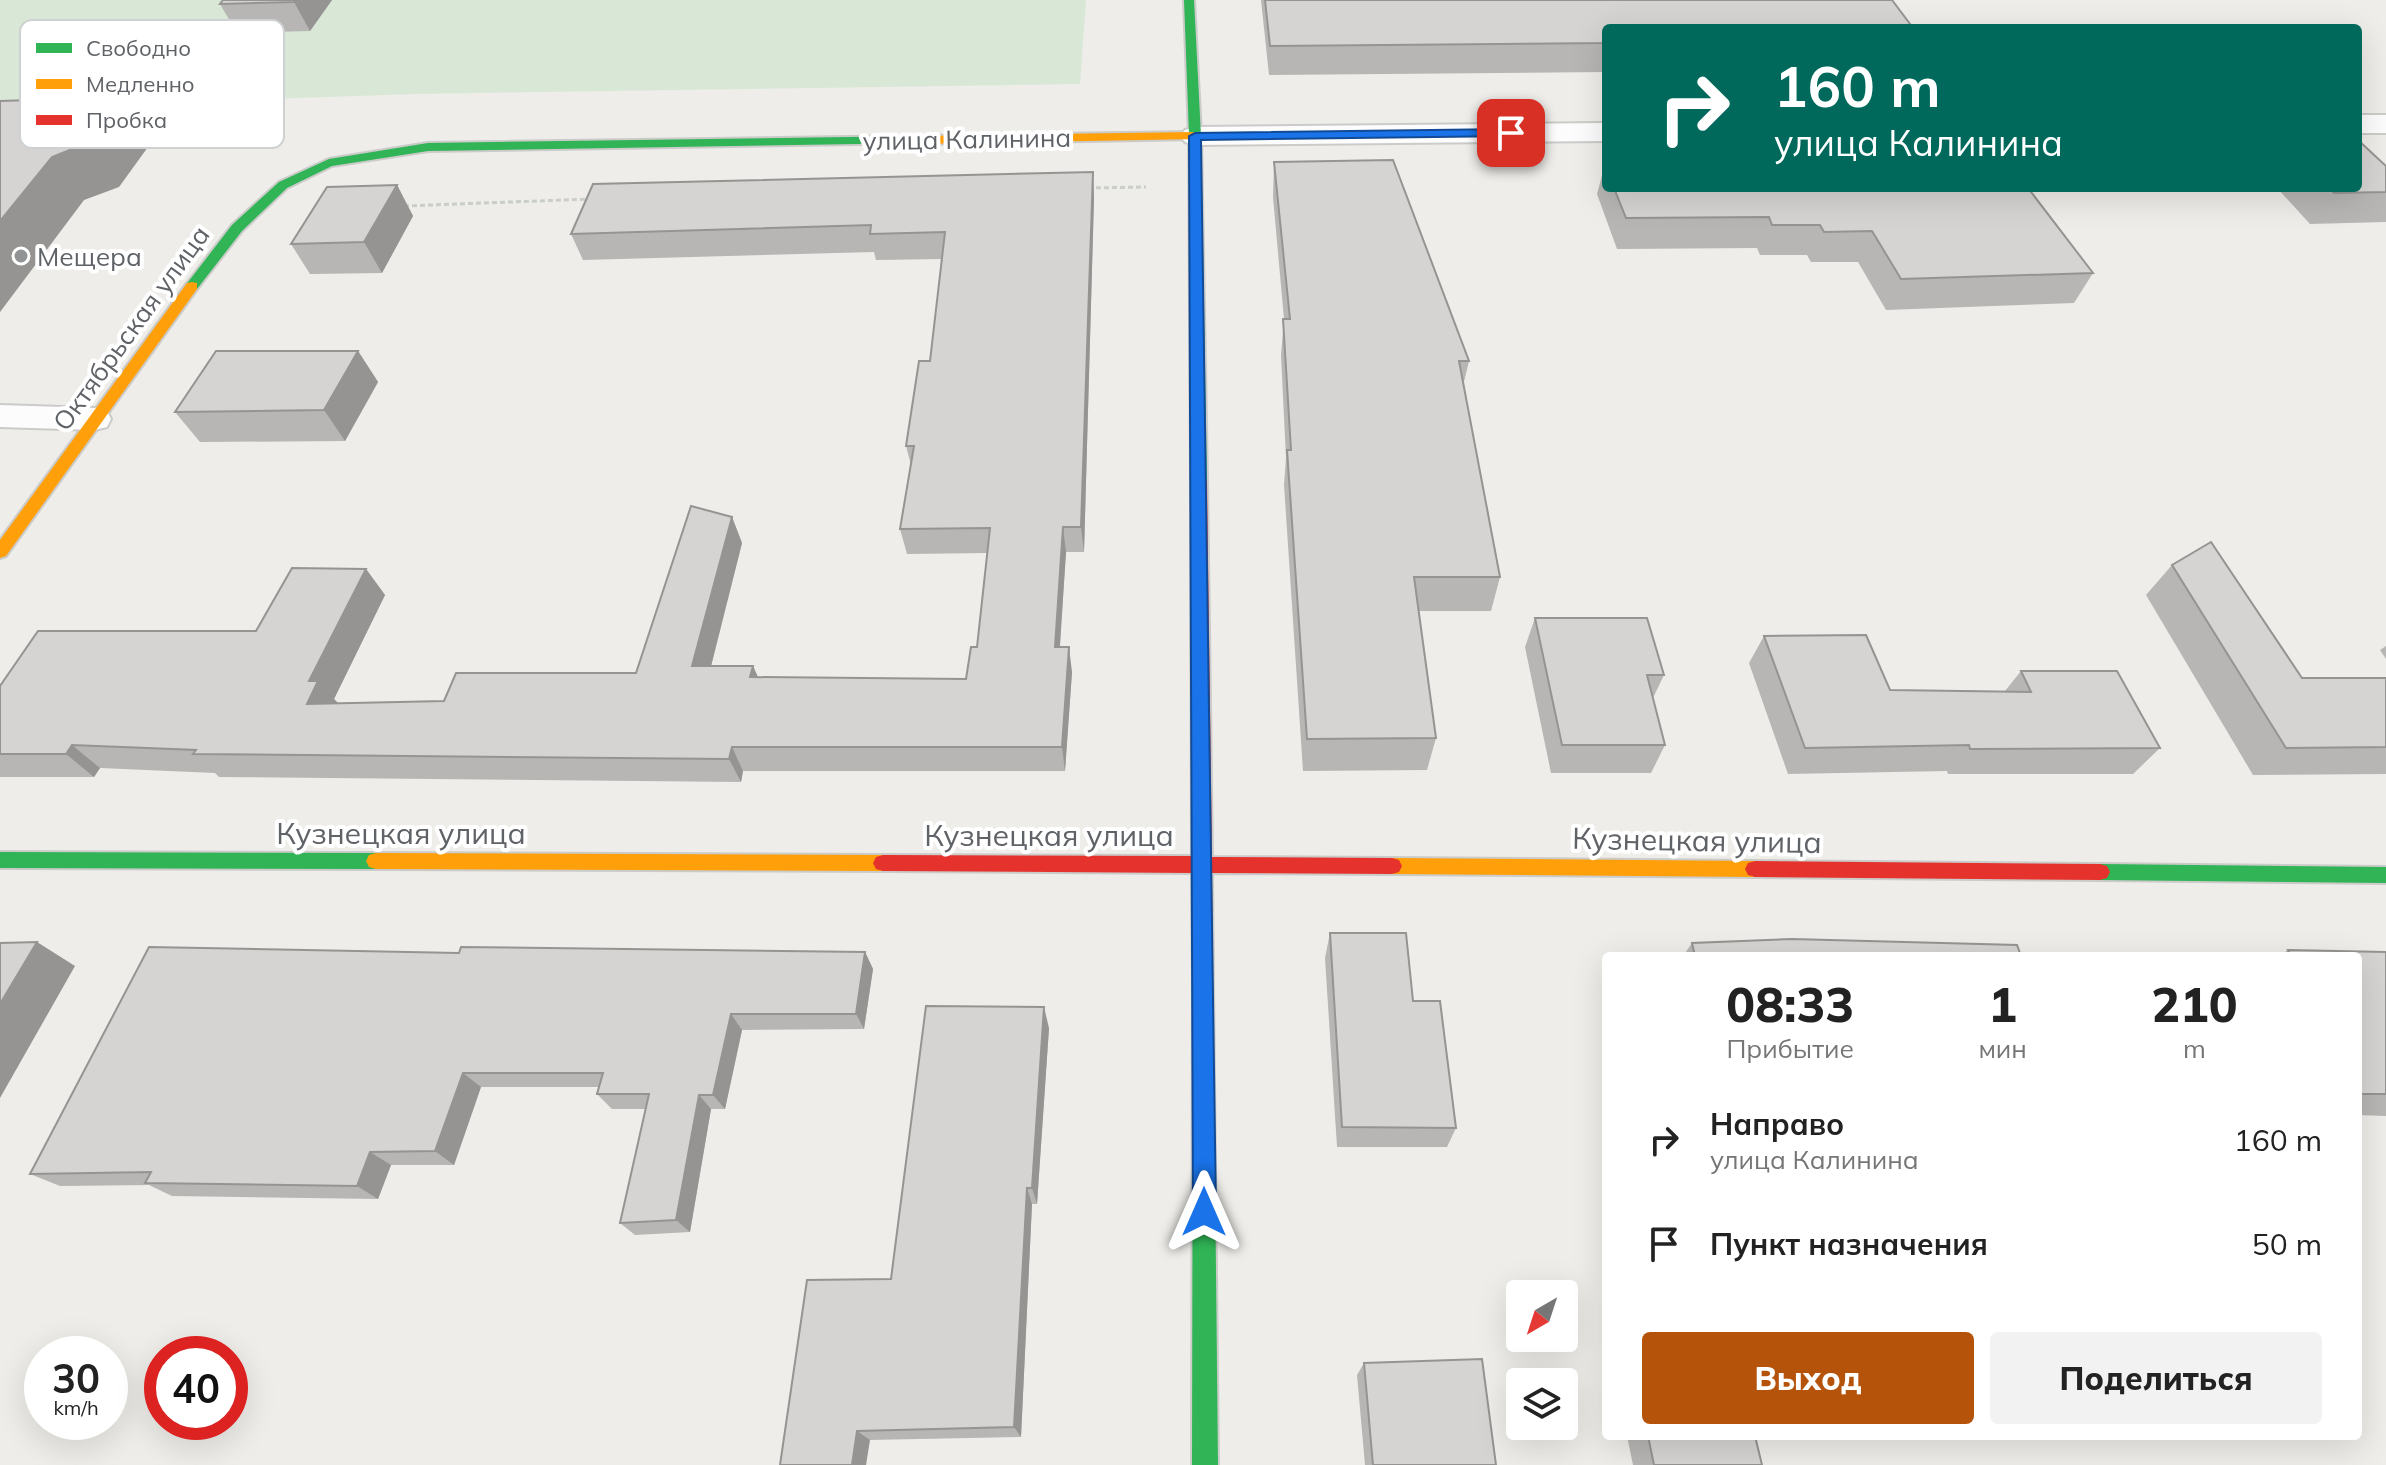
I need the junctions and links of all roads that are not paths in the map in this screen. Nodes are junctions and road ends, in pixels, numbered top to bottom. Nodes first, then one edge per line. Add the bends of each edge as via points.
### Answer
1 (1189, 0) edge
2 (2362, 124) edge
3 (2386, 124) edge
4 (1602, 132) edge
5 (1195, 136) junction
6 (329, 163) joint
7 (0, 416) edge
8 (95, 419) junction
9 (0, 552) edge
10 (0, 860) edge
11 (1203, 864) junction
12 (2386, 875) edge
13 (1205, 1465) edge

1 - 5 street
2 - 3 street
4 - 5 street, улица Калинина
5 - 6 street, улица Калинина via 428,147
5 - 11 street
6 - 8 street, Октябрьская улица via 283,185 237,228
7 - 8 lane
8 - 9 street, Октябрьская улица
10 - 11 street, Кузнецкая улица
11 - 12 street, Кузнецкая улица
11 - 13 street

